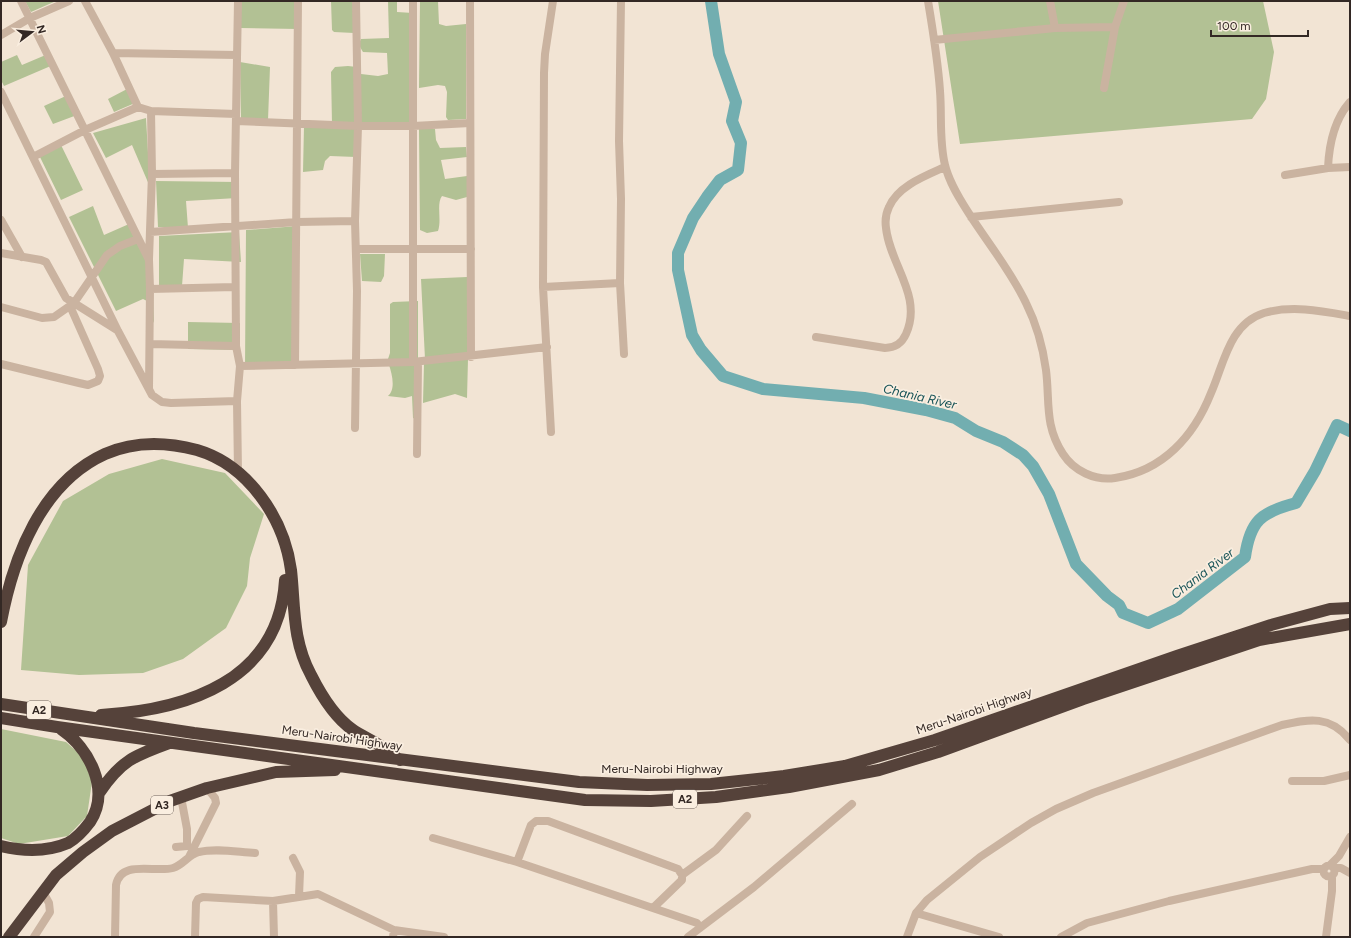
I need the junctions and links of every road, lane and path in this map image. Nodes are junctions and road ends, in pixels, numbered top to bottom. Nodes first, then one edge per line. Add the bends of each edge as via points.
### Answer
1 (21, 1) edge
2 (68, 1) edge
3 (85, 1) edge
4 (238, 1) edge
5 (298, 1) edge
6 (356, 1) edge
7 (413, 1) edge
8 (470, 1) edge
9 (553, 1) edge
10 (621, 1) edge
11 (928, 1) edge
12 (1050, 1) edge
13 (1124, 1) edge
14 (30, 18) junction
15 (1115, 27) junction
16 (1055, 28) junction
17 (1, 35) edge
18 (934, 40) junction
19 (113, 53) junction
20 (237, 55) junction
21 (1104, 88) dead end
22 (1, 92) edge
23 (1350, 102) edge
24 (138, 107) junction
25 (151, 111) junction
26 (236, 118) junction
27 (297, 123) junction
28 (470, 123) junction
29 (358, 126) junction
30 (413, 126) junction
31 (85, 130) junction
32 (33, 157) junction
33 (945, 167) junction
34 (1350, 167) edge
35 (1328, 168) junction
36 (235, 173) junction
37 (152, 174) junction
38 (1285, 175) dead end
39 (1119, 202) dead end
40 (971, 217) junction
41 (1, 220) edge
42 (355, 221) junction
43 (297, 222) junction
44 (235, 227) junction
45 (150, 232) junction
46 (138, 239) junction
47 (356, 249) junction
48 (471, 249) junction
49 (413, 250) junction
50 (1, 253) edge
51 (22, 257) junction
52 (149, 260) junction
53 (92, 279) junction
54 (620, 283) junction
55 (235, 287) junction
56 (543, 287) junction
57 (150, 289) junction
58 (72, 305) junction
59 (1, 307) edge
60 (1350, 316) edge
61 (118, 331) junction
62 (816, 337) dead end
63 (150, 344) junction
64 (236, 346) junction
65 (547, 347) junction
66 (624, 354) dead end
67 (471, 357) junction
68 (415, 362) junction
69 (356, 363) junction
70 (1, 364) edge
71 (295, 365) junction
72 (240, 366) junction
73 (149, 389) junction
74 (237, 401) junction
75 (355, 428) dead end
76 (551, 432) dead end
77 (416, 454) dead end
78 (238, 472) junction
79 (284, 544) junction
80 (1, 590) edge
81 (1350, 608) edge
82 (2, 617) edge
83 (1350, 624) edge
84 (1, 704) edge
85 (76, 716) junction
86 (1, 718) edge
87 (57, 727) junction
88 (1350, 740) edge
89 (172, 742) junction
90 (401, 760) junction
91 (362, 769) junction
92 (1350, 774) edge
93 (1292, 781) dead end
94 (207, 788) junction
95 (99, 793) junction
96 (181, 797) junction
97 (852, 804) dead end
98 (747, 816) dead end
99 (1350, 837) edge
100 (433, 838) dead end
101 (1, 846) edge
102 (176, 847) dead end
103 (255, 853) dead end
104 (189, 857) junction
105 (292, 858) dead end
106 (517, 862) junction
107 (1330, 870) junction
108 (1350, 873) edge
109 (682, 875) junction
110 (43, 892) junction
111 (299, 896) junction
112 (274, 901) junction
113 (653, 908) junction
114 (916, 913) junction
115 (700, 928) junction
116 (393, 934) edge
117 (8, 937) edge
118 (34, 937) edge
119 (115, 937) edge
120 (195, 937) edge
121 (274, 937) edge
122 (444, 937) edge
123 (688, 937) edge
124 (907, 937) edge
125 (999, 937) edge
126 (1061, 937) edge
127 (1326, 937) edge

1 - 14 street
2 - 14 street
3 - 19 street
4 - 20 street
5 - 27 street
6 - 29 street
7 - 30 street
8 - 28 street
9 - 56 street via 544,73
10 - 54 street
11 - 18 street
12 - 16 street
13 - 15 street
14 - 17 street
14 - 31 street
15 - 16 street
15 - 21 street
16 - 18 street
18 - 33 street via 941,144
19 - 20 street
19 - 24 street
20 - 26 street
22 - 32 street
23 - 35 street via 1335,128 1329,148
24 - 25 street
24 - 31 street
25 - 26 street
25 - 37 street
26 - 27 street
26 - 36 street
27 - 29 street
27 - 43 street
28 - 30 street
28 - 48 street
29 - 30 street
29 - 42 street
30 - 49 street
31 - 32 street
31 - 46 street
32 - 53 street
33 - 40 street
33 - 62 street via 901,191 889,206 886,215 888,240 911,302 910,325 904,338 896,346 885,348
34 - 35 street
35 - 38 street
36 - 37 street
36 - 44 street
37 - 45 street
39 - 40 street
40 - 60 street via 1026,303 1046,370 1048,415 1053,436 1064,456 1079,470 1096,478 1115,478 1145,470 1165,459 1181,444 1197,423 1211,394 1232,338 1247,322 1262,314 1284,309 1317,310
41 - 51 street
42 - 43 street
42 - 47 street
43 - 44 street
43 - 71 street
44 - 45 street
44 - 55 street
45 - 52 street
46 - 52 street
46 - 53 street via 120,246 107,255
47 - 49 street
47 - 69 street
48 - 49 street
48 - 67 street
49 - 68 street
50 - 51 street
51 - 58 street via 46,262 63,295
52 - 57 street
53 - 58 street
53 - 61 street
54 - 56 street
54 - 66 street
55 - 57 street
55 - 64 street
56 - 65 street
57 - 63 street
58 - 59 street via 49,318
58 - 61 street
58 - 70 street via 98,369 98,381 88,385
61 - 73 street
63 - 64 street
63 - 73 street
64 - 72 street
65 - 67 street
65 - 76 street
67 - 68 street
68 - 69 street
68 - 77 street
69 - 71 street
69 - 75 street
71 - 72 street
72 - 74 street
73 - 74 street via 157,400 162,402
74 - 78 street
78 - 79 highway via 265,501
78 - 82 highway via 208,453 171,444 133,446 111,451 89,461 61,486 30,531 18,558
79 - 85 highway via 285,590 280,614 272,634 260,651 228,682 186,701 157,708 118,714
79 - 90 highway via 290,569 293,614 300,645 310,673 325,701 351,729 376,742
80 - 82 highway
81 - 90 highway, Meru-Nairobi Highway / A2 via 1330,609 1271,625 935,740 845,766 784,776 711,784 640,785 579,782
83 - 91 highway, A2 via 1259,640 938,752 879,770 789,787 702,798 652,801 585,800
84 - 85 highway, Meru-Nairobi Highway / A2
85 - 90 highway, Meru-Nairobi Highway / A2
86 - 87 highway, A2
87 - 89 highway, A2
87 - 95 highway via 73,738 84,752 92,766
88 - 114 street via 1334,725 1321,720 1305,720 1282,725 1093,793 1031,823 980,857 927,900
89 - 91 highway, A2
89 - 95 highway via 132,758 112,775
91 - 94 highway, A3 via 276,772
92 - 93 street via 1324,781
94 - 96 highway, A3
94 - 104 street via 216,803
95 - 101 highway via 94,816 83,832 68,842 50,848
96 - 102 street via 187,829 187,846
96 - 110 highway, A3 via 112,831 56,875
97 - 115 street via 754,887
98 - 109 street via 716,850
99 - 107 street
100 - 106 street
103 - 104 street via 211,851 198,852
104 - 119 street via 172,869 131,869 117,877
105 - 111 street via 300,872
106 - 109 street via 531,825 543,820 678,869
106 - 113 street
107 - 108 street via 1341,868
107 - 126 street via 1312,869 1169,901 1087,923
107 - 127 street
109 - 113 street via 682,880
110 - 117 highway, A3
110 - 118 street via 50,912
111 - 112 street
111 - 116 street via 318,894 330,898
112 - 120 street via 203,897 198,899
112 - 121 street
113 - 115 street via 697,923
114 - 124 street
114 - 125 street
115 - 123 street
116 - 122 street

